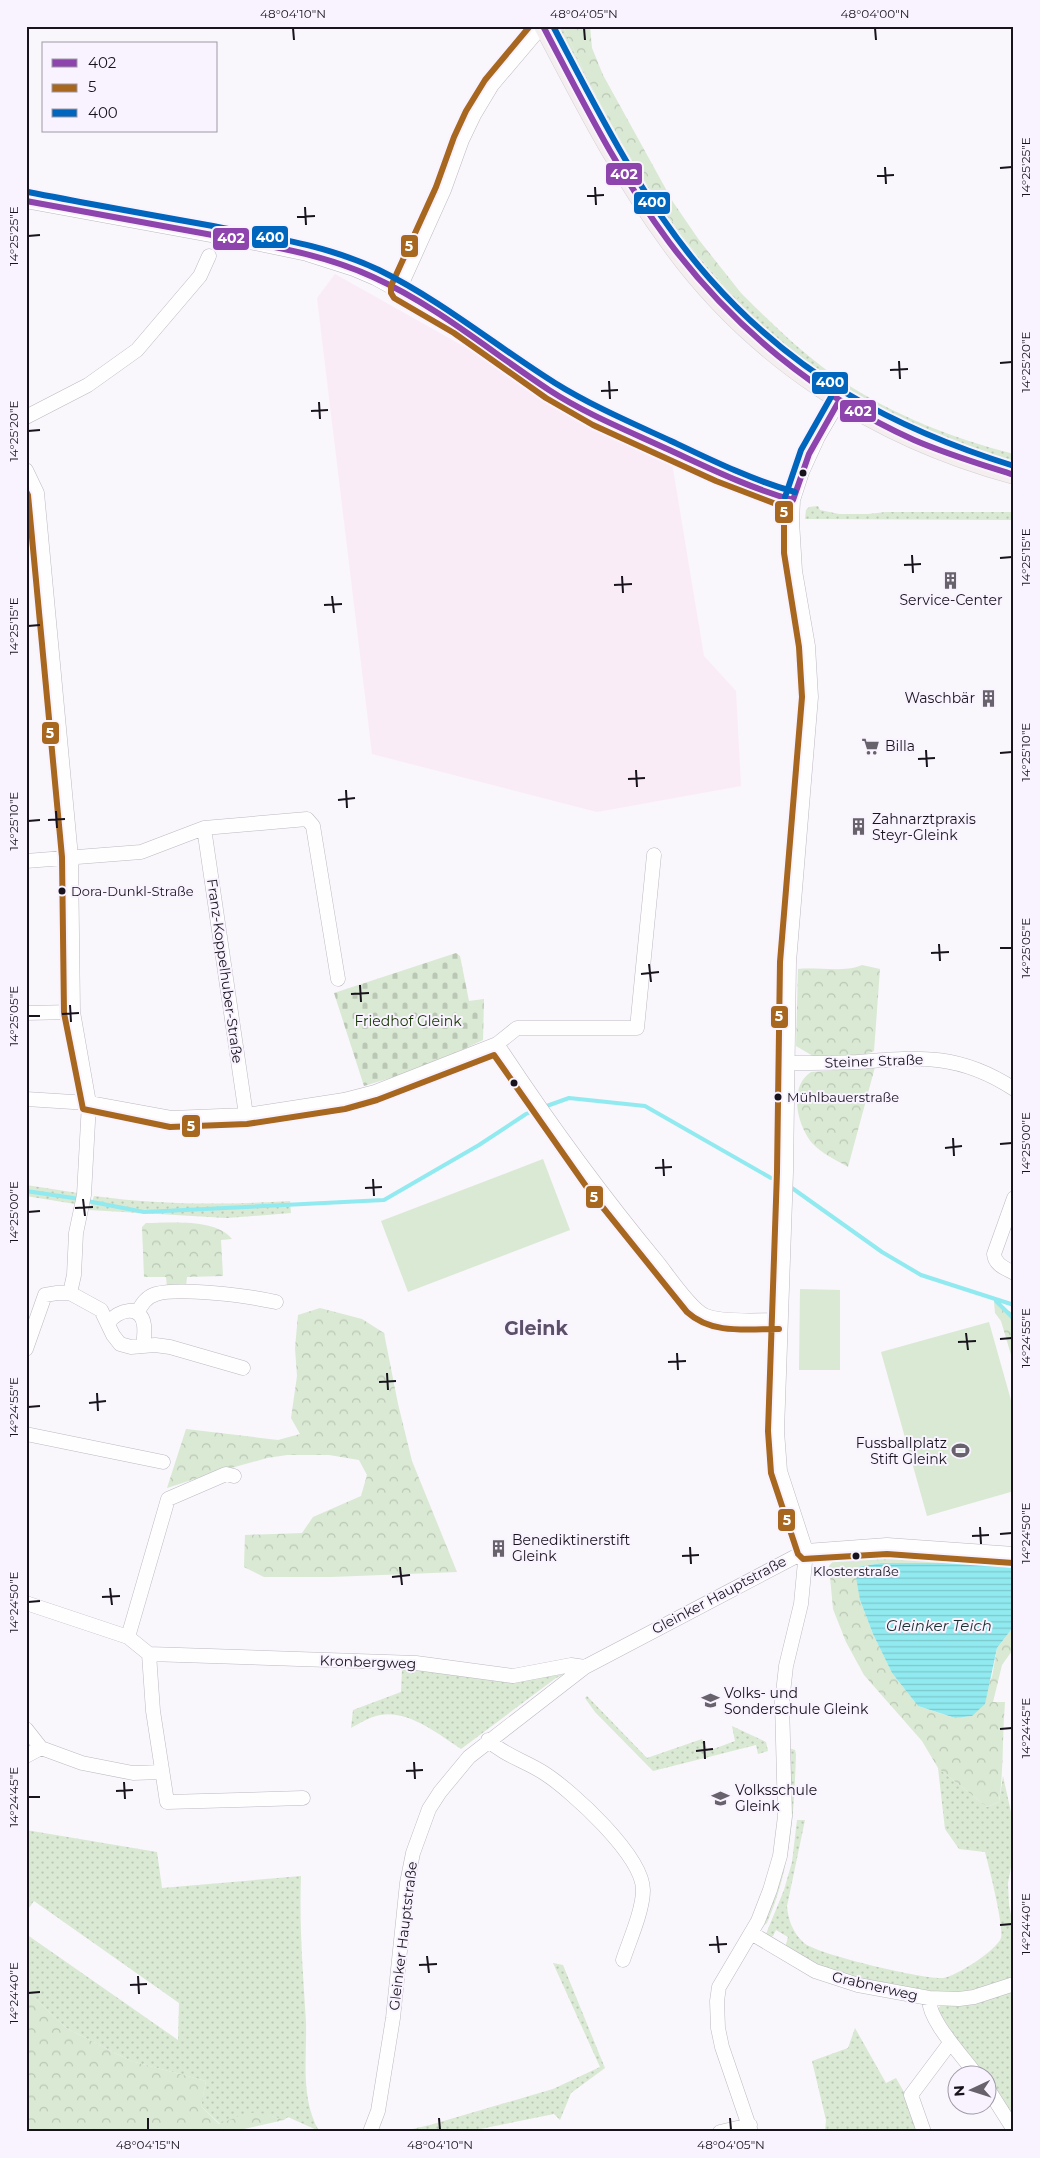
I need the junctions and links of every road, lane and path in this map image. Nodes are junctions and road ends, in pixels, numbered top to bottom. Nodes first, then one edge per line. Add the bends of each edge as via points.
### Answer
1 (543, 26) edge
2 (26, 201) edge
3 (209, 256) dead end
4 (399, 290) junction
5 (839, 401) junction
6 (26, 417) edge
7 (26, 470) edge
8 (1014, 475) edge
9 (794, 500) junction
10 (204, 828) junction
11 (654, 855) dead end
12 (71, 857) junction
13 (26, 861) edge
14 (338, 979) dead end
15 (73, 1012) junction
16 (26, 1013) edge
17 (497, 1044) junction
18 (788, 1063) junction
19 (1014, 1089) edge
20 (26, 1099) edge
21 (89, 1103) junction
22 (246, 1115) junction
23 (1014, 1198) edge
24 (1014, 1273) edge
25 (70, 1293) junction
26 (276, 1302) dead end
27 (137, 1312) junction
28 (780, 1320) junction
29 (108, 1322) junction
30 (143, 1346) junction
31 (26, 1349) edge
32 (243, 1368) dead end
33 (26, 1434) edge
34 (163, 1462) dead end
35 (234, 1476) dead end
36 (806, 1551) junction
37 (1014, 1554) edge
38 (26, 1603) edge
39 (128, 1637) junction
40 (149, 1654) junction
41 (585, 1667) junction
42 (26, 1729) edge
43 (488, 1740) junction
44 (41, 1748) junction
45 (26, 1756) edge
46 (161, 1772) junction
47 (303, 1798) dead end
48 (752, 1933) junction
49 (624, 1960) dead end
50 (1014, 1984) edge
51 (929, 1998) junction
52 (950, 2043) junction
53 (969, 2066) edge
54 (998, 2105) edge
55 (751, 2128) edge
56 (1014, 2130) edge
57 (370, 2132) edge
58 (720, 2132) edge
59 (924, 2132) edge

1 - 4 street via 492,85 474,115
1 - 5 main road via 639,199 698,279 748,331 802,376
2 - 4 street via 307,254 354,269
3 - 6 street via 200,276 138,350 88,385
4 - 9 street via 459,326 551,391 597,417 719,474
5 - 8 main road via 865,417 933,448
5 - 9 street via 809,454
7 - 12 street via 37,493
9 - 18 street via 792,545 806,636 811,697 792,921
10 - 12 street via 141,852
10 - 14 street via 303,818 310,821
10 - 22 street, Franz-Koppelhuber-Straße
11 - 17 street via 637,1028 517,1028
12 - 13 street
12 - 15 street
15 - 16 street
15 - 21 street
17 - 22 street via 375,1092
17 - 28 street via 613,1208 704,1316
18 - 19 street, Steiner Straße via 927,1058 985,1072
18 - 28 street
20 - 21 street
21 - 22 street via 172,1118
21 - 25 street via 84,1195 76,1233
23 - 24 street via 994,1254 999,1265
25 - 29 street via 101,1310
25 - 31 street via 45,1295
26 - 27 street via 251,1297 170,1292 144,1301
27 - 29 street via 130,1309 122,1311
27 - 30 street via 144,1325
28 - 36 street via 778,1463
29 - 30 street via 120,1344
30 - 32 street via 170,1347
33 - 34 street
35 - 39 street via 226,1474 168,1499
36 - 37 street via 887,1545
36 - 41 street, Gleinker Hauptstraße
36 - 48 street via 801,1604 786,1666 782,1702 785,1816 780,1856
38 - 39 street
39 - 40 street
40 - 41 street, Kronbergweg via 416,1663 513,1676 571,1665
40 - 46 street
41 - 43 street, Gleinker Hauptstraße
42 - 44 street
43 - 49 street via 496,1748 544,1773 570,1793 613,1835 633,1861 643,1889
43 - 57 street, Gleinker Hauptstraße via 440,1792 422,1826 413,1853 393,2018 378,2111
44 - 45 street
44 - 46 street via 82,1763 143,1774
46 - 47 street via 167,1802
48 - 51 street, Grabnerweg via 815,1971 858,1985
48 - 55 street via 719,1987 717,2001 722,2047
50 - 51 street via 974,1997
51 - 52 street, Grabnerweg via 931,2011
52 - 53 street, Grabnerweg
52 - 59 street via 911,2095
54 - 56 street
55 - 58 street

